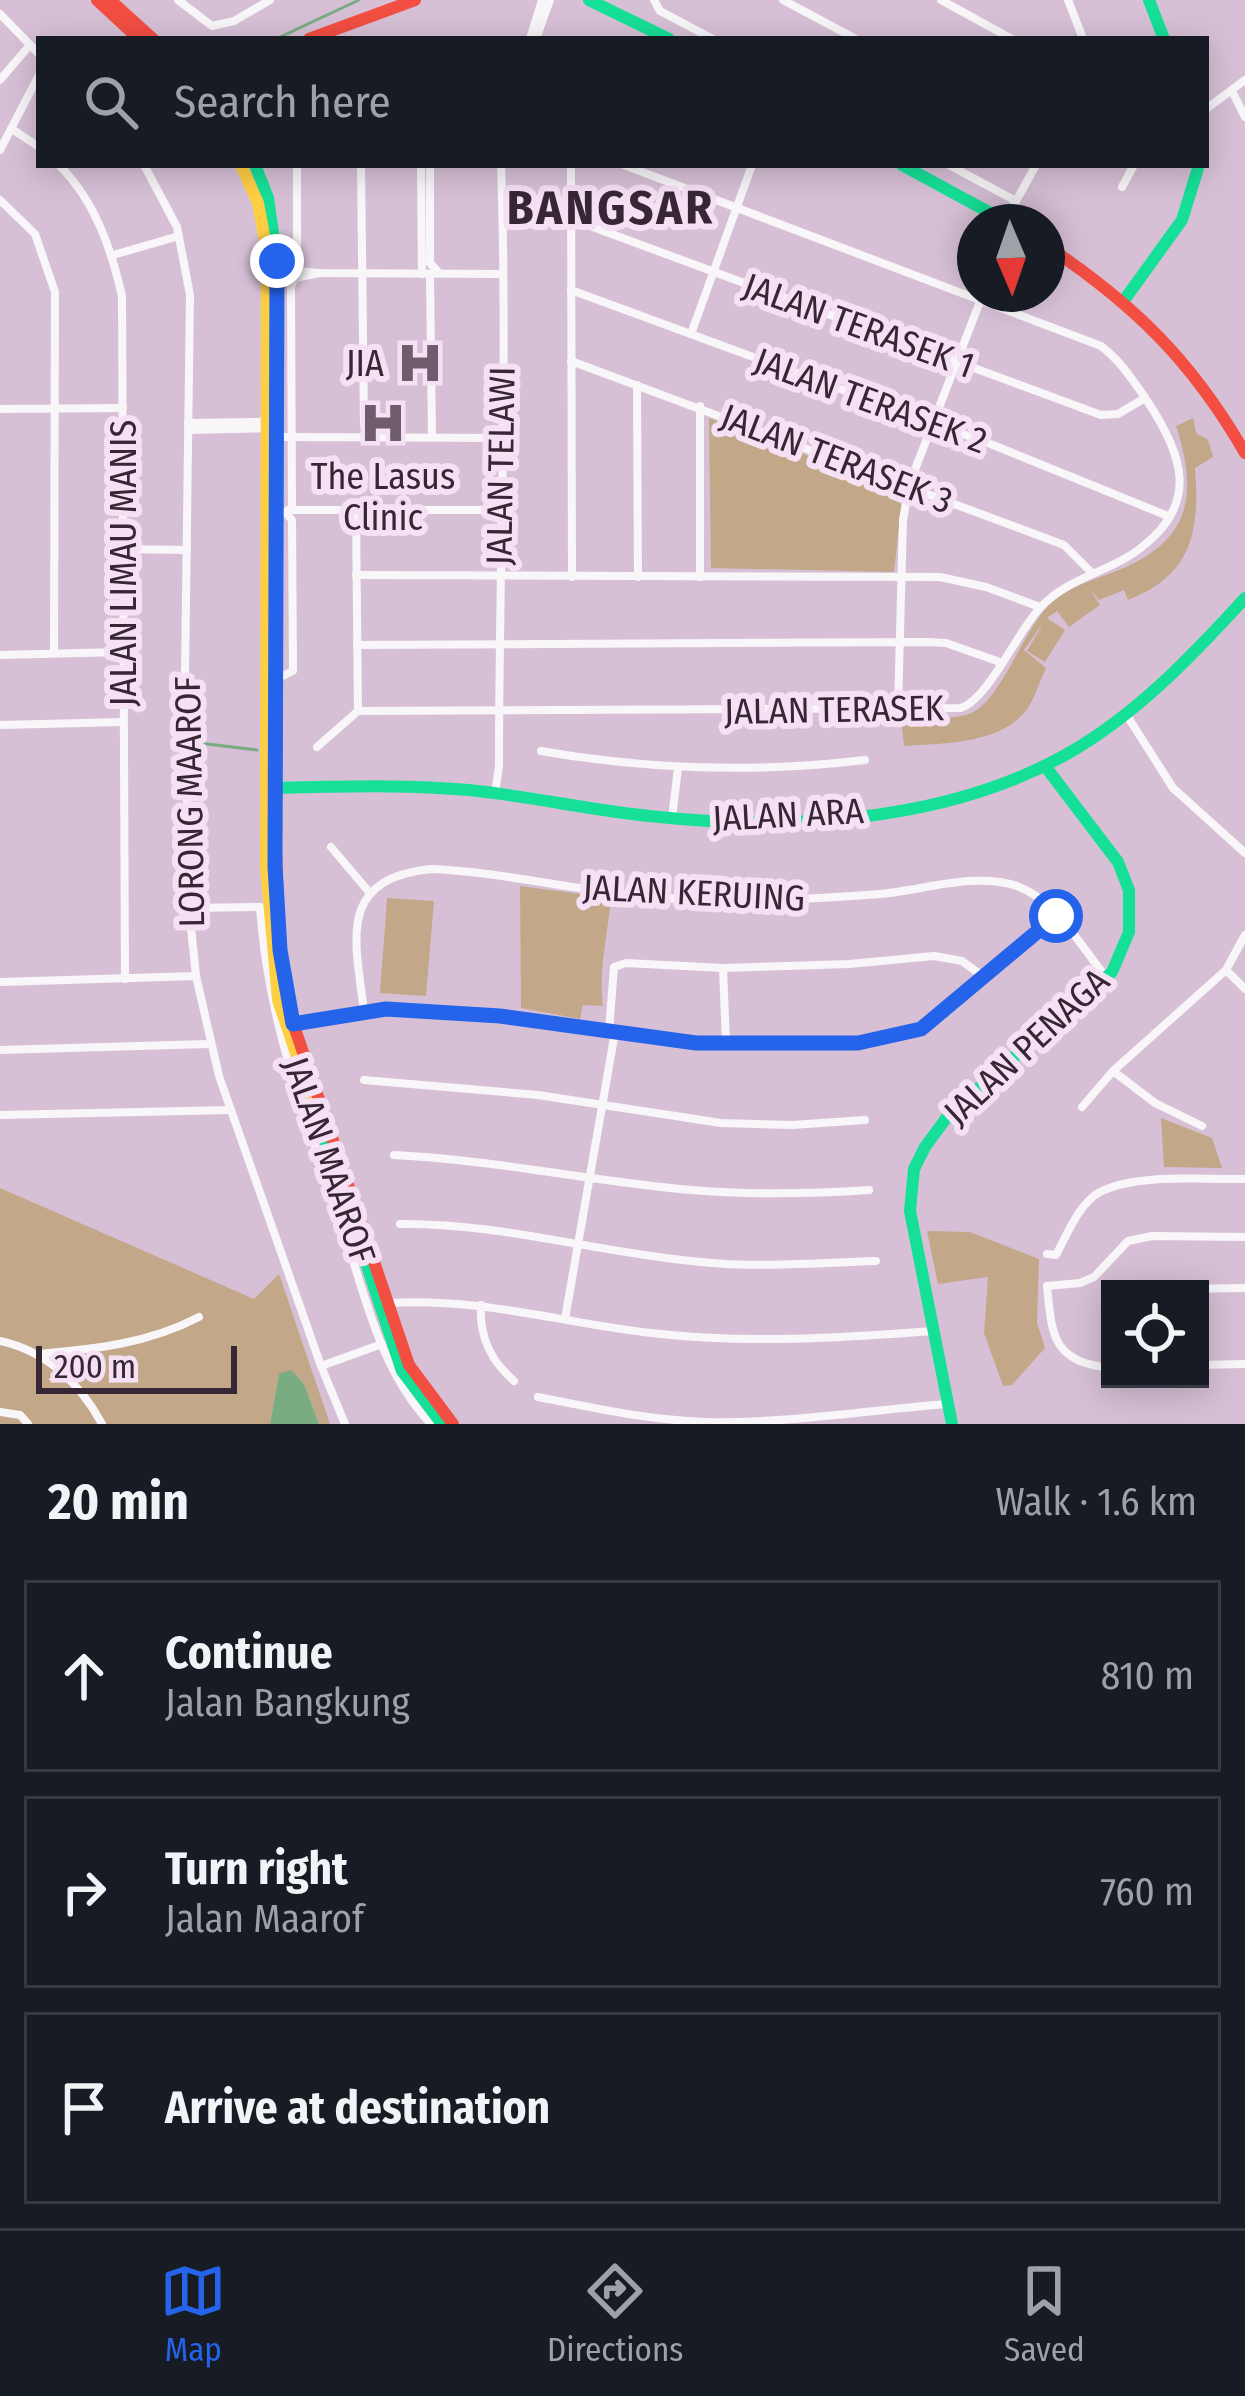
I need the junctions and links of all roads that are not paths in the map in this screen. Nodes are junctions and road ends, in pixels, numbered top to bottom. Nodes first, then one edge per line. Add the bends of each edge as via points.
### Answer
1 (97, 0) edge
2 (110, 0) edge
3 (178, 0) edge
4 (270, 0) edge
5 (388, 0) edge
6 (413, 0) edge
7 (546, 0) edge
8 (590, 0) edge
9 (654, 0) edge
10 (783, 0) edge
11 (941, 0) edge
12 (1068, 0) edge
13 (1149, 0) edge
14 (0, 14) edge
15 (11, 23) junction
16 (136, 36) edge
17 (150, 36) edge
18 (303, 36) edge
19 (317, 36) edge
20 (534, 36) edge
21 (663, 36) edge
22 (707, 36) edge
23 (850, 36) edge
24 (1007, 36) edge
25 (1082, 36) edge
26 (1163, 36) edge
27 (30, 44) junction
28 (36, 51) edge
29 (16, 58) junction
30 (0, 80) edge
31 (1245, 80) edge
32 (36, 81) edge
33 (1232, 91) junction
34 (1209, 107) edge
35 (1245, 117) edge
36 (12, 128) junction
37 (36, 145) edge
38 (0, 150) edge
39 (61, 168) edge
40 (145, 168) edge
41 (243, 168) edge
42 (256, 168) edge
43 (297, 168) edge
44 (361, 168) edge
45 (426, 168) edge
46 (426, 168) edge
47 (501, 168) edge
48 (571, 168) edge
49 (632, 168) edge
50 (751, 168) edge
51 (907, 168) edge
52 (955, 168) edge
53 (1034, 168) edge
54 (1132, 168) edge
55 (1198, 168) edge
56 (1122, 187) dead end
57 (0, 200) edge
58 (1016, 201) junction
59 (973, 204) edge
60 (1015, 204) edge
61 (738, 208) junction
62 (571, 219) junction
63 (179, 236) junction
64 (112, 255) junction
65 (1065, 258) edge
66 (277, 261) junction
67 (297, 270) junction
68 (714, 272) junction
69 (319, 273) junction
70 (363, 274) junction
71 (426, 274) junction
72 (442, 274) junction
73 (502, 274) junction
74 (284, 288) junction
75 (571, 290) junction
76 (957, 290) edge
77 (1125, 299) junction
78 (976, 312) edge
79 (1014, 312) edge
80 (691, 334) junction
81 (571, 361) junction
82 (958, 361) junction
83 (638, 385) junction
84 (1145, 398) junction
85 (700, 406) junction
86 (122, 407) junction
87 (56, 409) junction
88 (0, 410) edge
89 (935, 424) junction
90 (188, 427) junction
91 (276, 431) junction
92 (369, 437) junction
93 (432, 437) junction
94 (503, 438) junction
95 (1245, 453) edge
96 (909, 485) junction
97 (499, 510) junction
98 (356, 511) junction
99 (283, 513) junction
100 (1168, 516) junction
101 (122, 549) junction
102 (187, 550) junction
103 (1091, 573) junction
104 (356, 575) junction
105 (902, 576) junction
106 (572, 577) junction
107 (638, 577) junction
108 (700, 577) junction
109 (498, 578) junction
110 (1245, 598) edge
111 (1040, 607) junction
112 (278, 624) junction
113 (293, 633) junction
114 (900, 643) junction
115 (357, 644) junction
116 (498, 645) junction
117 (121, 652) junction
118 (54, 653) junction
119 (0, 656) edge
120 (1000, 662) junction
121 (278, 678) junction
122 (898, 709) junction
123 (499, 710) junction
124 (358, 711) junction
125 (1125, 713) junction
126 (122, 722) junction
127 (0, 725) edge
128 (317, 747) dead end
129 (541, 751) dead end
130 (865, 760) dead end
131 (1045, 766) junction
132 (678, 768) junction
133 (269, 788) junction
134 (501, 794) junction
135 (672, 818) junction
136 (331, 848) dead end
137 (1245, 853) edge
138 (369, 892) junction
139 (268, 907) junction
140 (189, 908) junction
141 (1056, 916) junction
142 (1245, 935) edge
143 (723, 968) junction
144 (1226, 970) junction
145 (196, 976) junction
146 (984, 977) junction
147 (1106, 977) junction
148 (125, 979) junction
149 (0, 982) edge
150 (1245, 988) edge
151 (364, 1011) junction
152 (289, 1025) junction
153 (612, 1032) junction
154 (726, 1042) junction
155 (209, 1044) junction
156 (0, 1050) edge
157 (1113, 1071) junction
158 (364, 1080) dead end
159 (604, 1107) junction
160 (1082, 1107) dead end
161 (231, 1110) junction
162 (0, 1115) edge
163 (865, 1120) dead end
164 (1202, 1126) dead end
165 (394, 1155) dead end
166 (591, 1176) junction
167 (1245, 1178) edge
168 (868, 1190) dead end
169 (400, 1224) dead end
170 (1245, 1237) edge
171 (578, 1242) junction
172 (1047, 1254) dead end
173 (876, 1261) dead end
174 (1245, 1288) edge
175 (1209, 1289) edge
176 (384, 1303) junction
177 (481, 1305) junction
178 (199, 1317) dead end
179 (565, 1319) junction
180 (936, 1331) junction
181 (0, 1341) edge
182 (391, 1341) junction
183 (38, 1354) junction
184 (1245, 1364) edge
185 (1209, 1365) edge
186 (321, 1366) junction
187 (1101, 1367) edge
188 (514, 1381) dead end
189 (538, 1397) dead end
190 (0, 1412) edge
191 (952, 1417) edge
192 (28, 1424) edge
193 (102, 1424) edge
194 (345, 1424) edge
195 (430, 1424) edge
196 (442, 1424) edge
197 (453, 1424) edge

1 - 16 street
2 - 17 street
3 - 4 street via 203,22 222,26
5 - 18 street
6 - 19 street
7 - 20 street
8 - 21 street
9 - 22 street
10 - 23 street
11 - 24 street
12 - 25 street
13 - 26 street
14 - 15 street
15 - 27 street
15 - 29 street
27 - 28 street
27 - 29 street
29 - 30 street
31 - 33 street
32 - 36 street
33 - 34 street
33 - 35 street
36 - 37 street
36 - 38 street
39 - 64 street, JALAN LIMAU MANIS via 89,202
40 - 63 street, LORONG MAAROF
41 - 91 street, JALAN MAAROF via 265,236
42 - 66 street, JALAN MAAROF
43 - 67 street
44 - 70 street
45 - 71 street
46 - 72 street via 430,263
47 - 73 street, JALAN TELAWI
48 - 62 street
49 - 61 street
50 - 61 street
51 - 59 street
52 - 58 street
53 - 58 street
54 - 56 street
55 - 77 street via 1171,241
57 - 87 street via 35,234 52,280
58 - 60 street
61 - 68 street
61 - 76 street
62 - 68 street, JALAN TERASEK 1
62 - 75 street
63 - 64 street
63 - 90 street, LORONG MAAROF via 190,295
64 - 86 street, JALAN LIMAU MANIS via 122,296
65 - 77 street
66 - 67 street
66 - 74 street, JALAN MAAROF
67 - 69 street
68 - 80 street
68 - 82 street, JALAN TERASEK 1
69 - 70 street
69 - 74 street
70 - 71 street
70 - 92 street
71 - 72 street
71 - 93 street
72 - 73 street
73 - 94 street, JALAN TELAWI
74 - 91 street, JALAN MAAROF
75 - 80 street, JALAN TERASEK 2
75 - 81 street
77 - 95 street via 1201,379
78 - 82 street
79 - 84 street via 1101,346
80 - 89 street, JALAN TERASEK 2
81 - 83 street, JALAN TERASEK 3
81 - 106 street
82 - 84 street, JALAN TERASEK 1 via 1101,416
82 - 89 street
83 - 85 street, JALAN TERASEK 3
83 - 107 street
84 - 100 street via 1180,465
85 - 96 street, JALAN TERASEK 3
85 - 108 street
86 - 87 street
86 - 101 street, JALAN LIMAU MANIS
87 - 88 street
87 - 118 street
89 - 96 street
89 - 100 street, JALAN TERASEK 2
90 - 91 street
90 - 102 street, LORONG MAAROF
91 - 92 street
91 - 99 street, JALAN MAAROF
92 - 93 street
93 - 94 street
94 - 97 street, JALAN TELAWI
96 - 103 street, JALAN TERASEK 3 via 1064,545
96 - 105 street
97 - 98 street
97 - 109 street, JALAN TELAWI
98 - 99 street
98 - 104 street
99 - 112 street, JALAN MAAROF
99 - 113 street
99 - 133 street, JALAN MAAROF
100 - 103 street, JALAN TERASEK via 1136,552
101 - 102 street
101 - 117 street, JALAN LIMAU MANIS
102 - 140 street, LORONG MAAROF
103 - 111 street, JALAN TERASEK
104 - 109 street
104 - 115 street
105 - 108 street
105 - 111 street via 956,578
105 - 114 street
106 - 107 street
106 - 109 street
107 - 108 street
109 - 116 street, JALAN TELAWI
110 - 125 street, JALAN ARA
111 - 120 street, JALAN TERASEK
112 - 113 street
112 - 121 street, JALAN MAAROF
113 - 121 street via 292,670
114 - 116 street
114 - 120 street via 946,643
114 - 122 street
115 - 116 street
115 - 124 street
116 - 123 street, JALAN TELAWI
117 - 118 street
117 - 126 street, JALAN LIMAU MANIS
118 - 119 street
120 - 122 street, JALAN TERASEK via 970,704
121 - 133 street, JALAN MAAROF
122 - 123 street, JALAN TERASEK
123 - 124 street, JALAN TERASEK
123 - 134 street, JALAN TELAWI
124 - 128 street
125 - 131 street, JALAN ARA
125 - 137 street via 1173,788
126 - 127 street
126 - 148 street, JALAN LIMAU MANIS
129 - 132 street
130 - 132 street
131 - 135 street, JALAN ARA via 977,792 891,809
131 - 147 street, JALAN PENAGA via 1109,847 1129,890 1129,932
132 - 135 street
133 - 134 street, JALAN ARA
133 - 139 street, JALAN MAAROF
134 - 135 street, JALAN ARA
136 - 138 street
138 - 141 street, JALAN KERUING via 404,872 431,869 701,899 818,898 976,881 1024,889
138 - 151 street via 355,940
139 - 140 street
139 - 152 street, JALAN MAAROF
139 - 182 street, JALAN MAAROF via 266,982 279,1041
140 - 145 street, LORONG MAAROF
141 - 146 street
141 - 147 street, JALAN KERUING
142 - 144 street
143 - 146 street via 934,956 962,961
143 - 153 street via 614,967
143 - 154 street
144 - 150 street
144 - 157 street
145 - 148 street
145 - 155 street, LORONG MAAROF
146 - 154 street via 903,1035 858,1043
147 - 180 street, JALAN PENAGA via 950,1113 917,1158 910,1211
148 - 149 street
151 - 152 street
151 - 153 street via 500,1016
152 - 176 street, JALAN MAAROF
153 - 154 street
153 - 159 street
155 - 156 street
155 - 161 street, LORONG MAAROF
157 - 160 street
157 - 164 street
158 - 159 street
159 - 163 street via 721,1123
159 - 166 street
161 - 162 street
161 - 186 street, LORONG MAAROF
165 - 166 street
166 - 168 street via 746,1194
166 - 171 street
167 - 172 street via 1134,1182 1098,1192 1056,1255
169 - 171 street via 458,1223
170 - 187 street via 1140,1238 1094,1277 1047,1286 1058,1347
171 - 173 street via 701,1262
171 - 179 street
174 - 175 street
176 - 177 street
176 - 182 street, JALAN MAAROF
177 - 179 street
177 - 188 street via 485,1343
178 - 183 street via 136,1343
179 - 180 street via 715,1340
180 - 191 street, JALAN PENAGA
181 - 183 street
182 - 186 street
182 - 195 street, JALAN MAAROF via 404,1391
182 - 196 street, JALAN MAAROF via 402,1371
182 - 197 street, JALAN MAAROF
183 - 193 street
184 - 185 street
186 - 194 street, LORONG MAAROF
189 - 191 street via 706,1423
190 - 192 street

